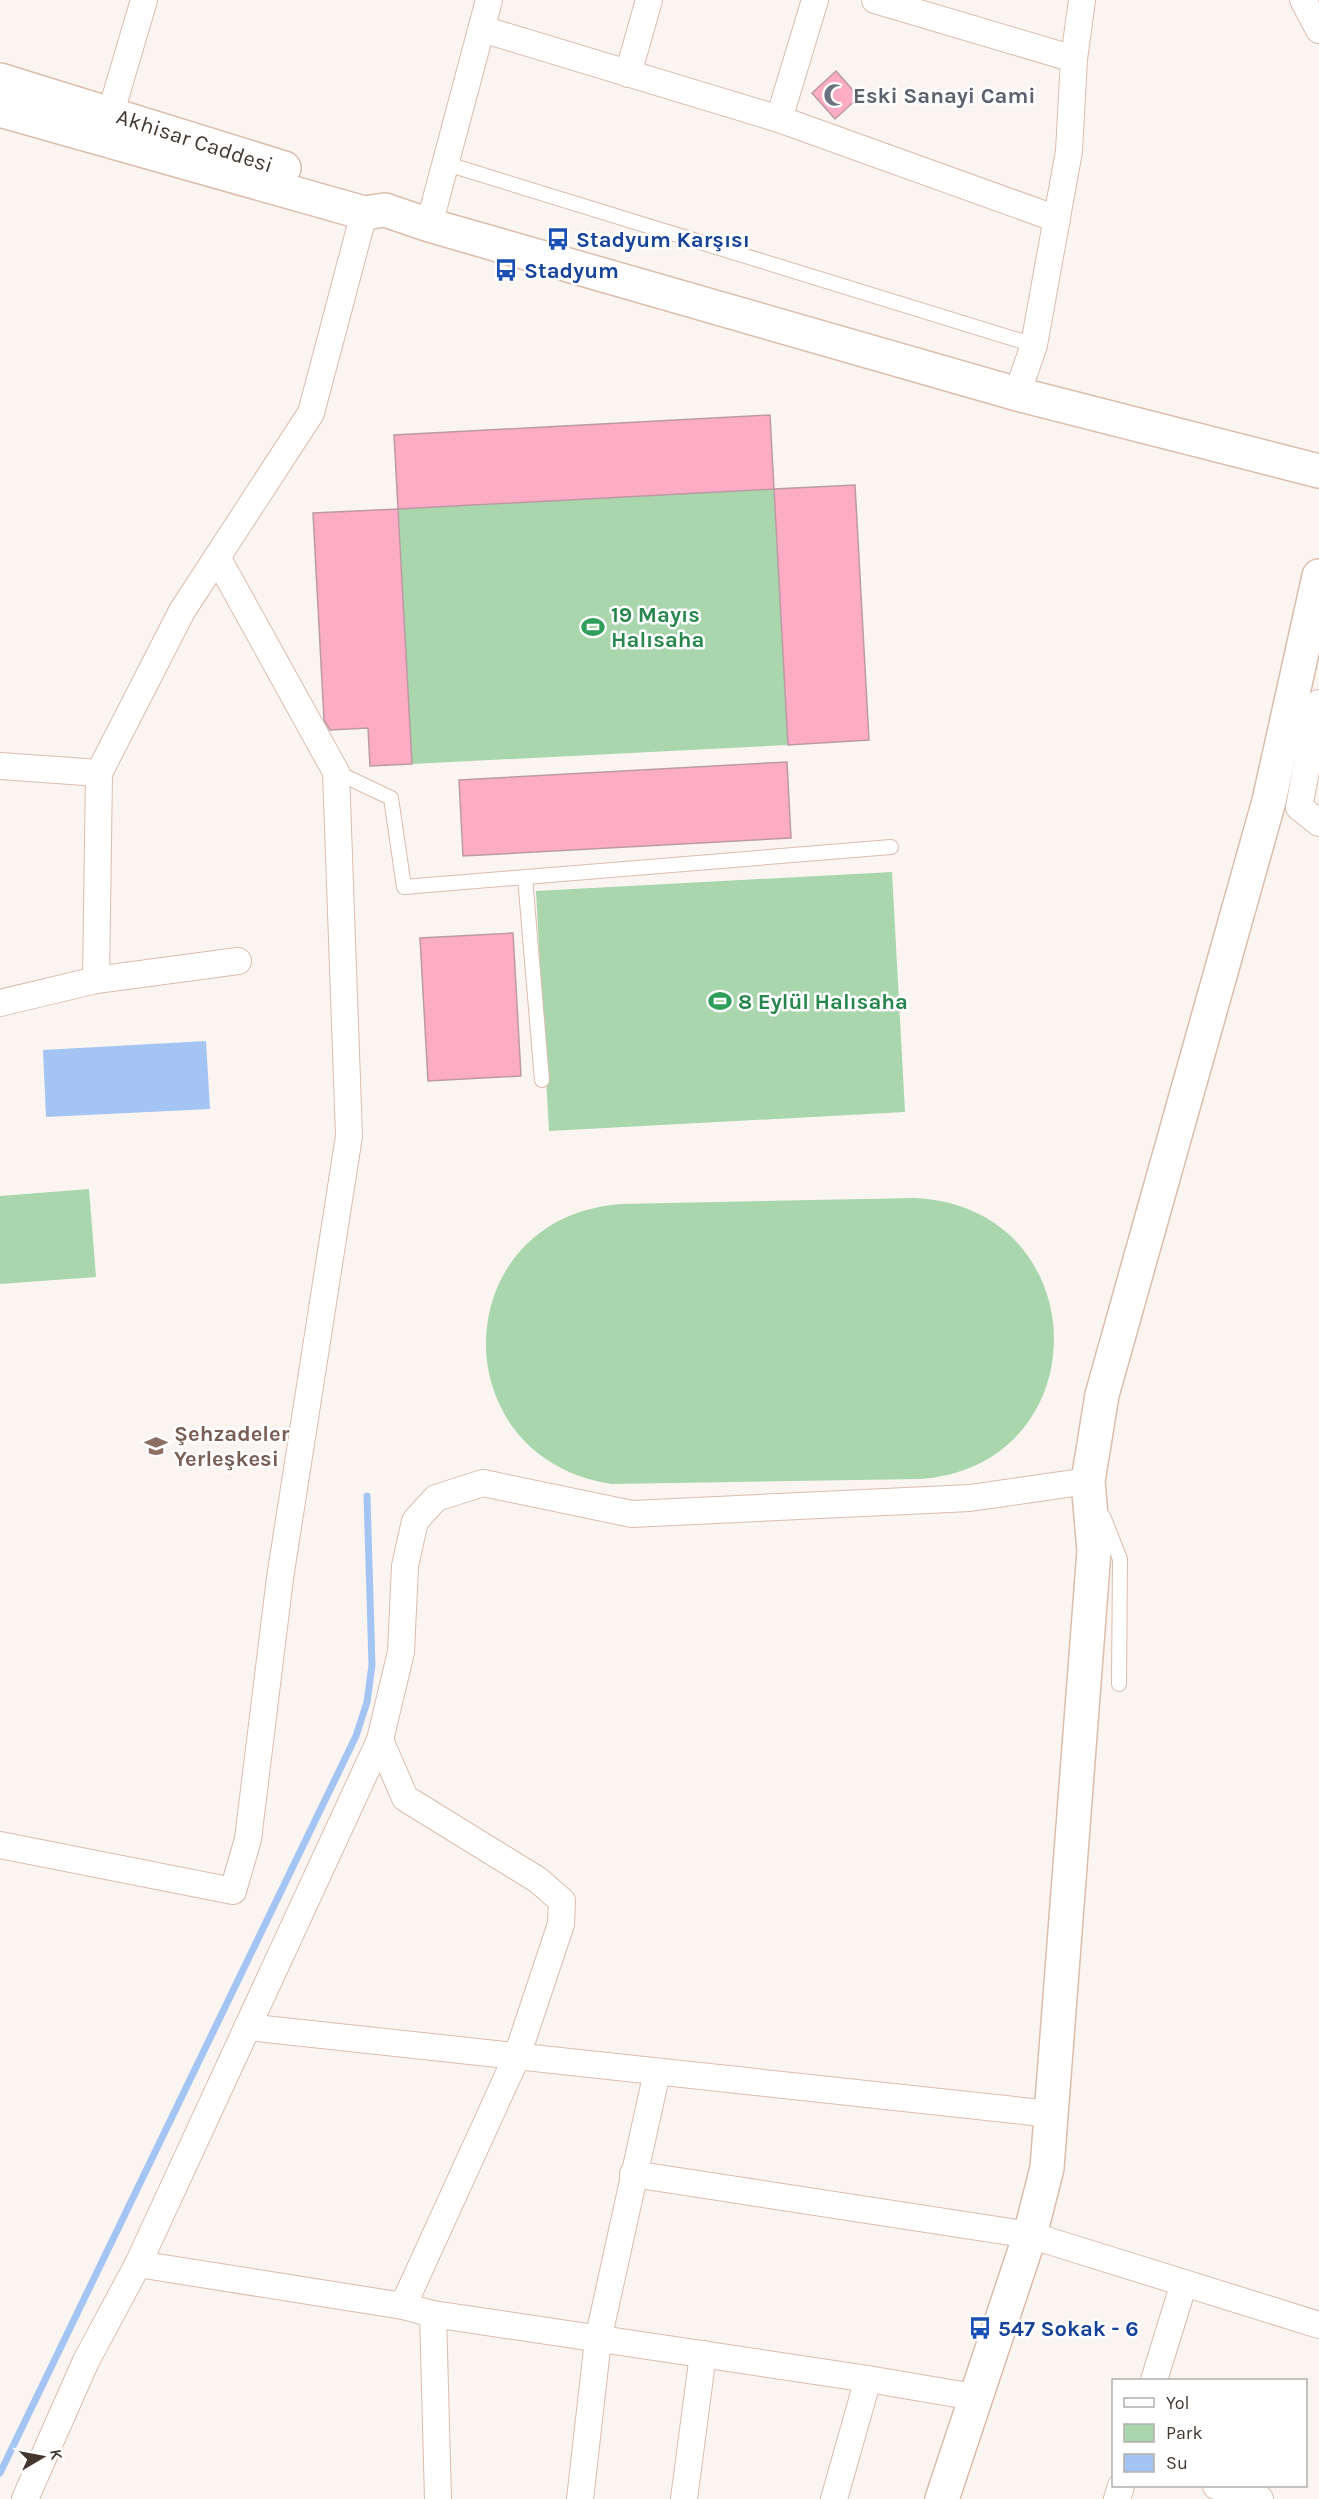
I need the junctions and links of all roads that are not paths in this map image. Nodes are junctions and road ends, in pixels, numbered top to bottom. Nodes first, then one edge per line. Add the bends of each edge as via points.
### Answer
1 (144, 0) edge
2 (489, 0) edge
3 (649, 0) edge
4 (815, 0) edge
5 (875, 0) edge
6 (1082, 0) edge
7 (1303, 0) edge
8 (482, 28) junction
9 (1319, 30) edge
10 (1074, 59) junction
11 (628, 74) junction
12 (0, 80) edge
13 (0, 110) edge
14 (779, 120) junction
15 (106, 126) junction
16 (447, 164) junction
17 (374, 211) junction
18 (1057, 219) junction
19 (429, 225) junction
20 (1034, 345) junction
21 (1017, 394) junction
22 (1319, 471) edge
23 (217, 556) junction
24 (1319, 576) edge
25 (1311, 696) edge
26 (0, 766) edge
27 (336, 772) junction
28 (99, 773) junction
29 (1319, 823) edge
30 (891, 846) dead end
31 (525, 877) junction
32 (238, 961) dead end
33 (96, 980) junction
34 (0, 1003) edge
35 (542, 1080) dead end
36 (1088, 1481) junction
37 (1119, 1684) dead end
38 (380, 1740) junction
39 (0, 1845) edge
40 (247, 2027) junction
41 (518, 2056) junction
42 (657, 2072) junction
43 (1052, 2114) junction
44 (633, 2174) junction
45 (1030, 2235) junction
46 (138, 2264) junction
47 (1184, 2283) junction
48 (403, 2306) junction
49 (433, 2314) junction
50 (1319, 2325) edge
51 (598, 2340) junction
52 (703, 2354) junction
53 (868, 2379) junction
54 (1154, 2379) edge
55 (974, 2397) junction
56 (1219, 2487) edge
57 (24, 2499) edge
58 (438, 2499) edge
59 (580, 2499) edge
60 (684, 2499) edge
61 (834, 2499) edge
62 (942, 2499) edge
63 (1260, 2499) edge

1 - 15 street
2 - 8 street
3 - 11 street
4 - 14 street
5 - 10 street
6 - 10 street
7 - 9 street
8 - 11 street
8 - 16 street
10 - 18 street via 1069,151
11 - 14 street
12 - 15 street, Akhisar Caddesi
13 - 15 street
14 - 18 street
15 - 17 street, Akhisar Caddesi via 367,195
16 - 19 street
16 - 20 lane
17 - 19 street, Akhisar Caddesi
17 - 23 street via 311,412
18 - 20 street
19 - 21 street, Akhisar Caddesi
20 - 21 street
21 - 22 street, Akhisar Caddesi
23 - 27 street
23 - 28 street via 182,610
24 - 25 street
25 - 29 street via 1299,807
25 - 36 street via 1269,801 1102,1395
26 - 28 street
27 - 31 lane via 391,798 404,887
27 - 39 street via 349,1136 280,1578 248,1839 233,1891
28 - 33 street
30 - 31 lane
31 - 35 lane
32 - 33 street
33 - 34 street
36 - 37 lane via 1120,1558
36 - 38 street via 970,1498 632,1514 483,1483 436,1498 415,1521 405,1566 401,1652
36 - 43 street via 1094,1551
38 - 40 street
38 - 41 street via 405,1798 538,1880 562,1901 561,1924
40 - 41 street
40 - 46 street
41 - 42 street
41 - 48 street
42 - 43 street
42 - 44 street
43 - 45 street via 1047,2168
44 - 45 street
44 - 51 street
45 - 47 street
45 - 55 street
46 - 48 street
46 - 57 street via 86,2361
47 - 50 street
47 - 54 street
48 - 49 street
49 - 51 street
49 - 58 street
51 - 52 street
51 - 59 street
52 - 53 street
52 - 60 street
53 - 55 street
53 - 61 street
55 - 62 street
56 - 63 street

